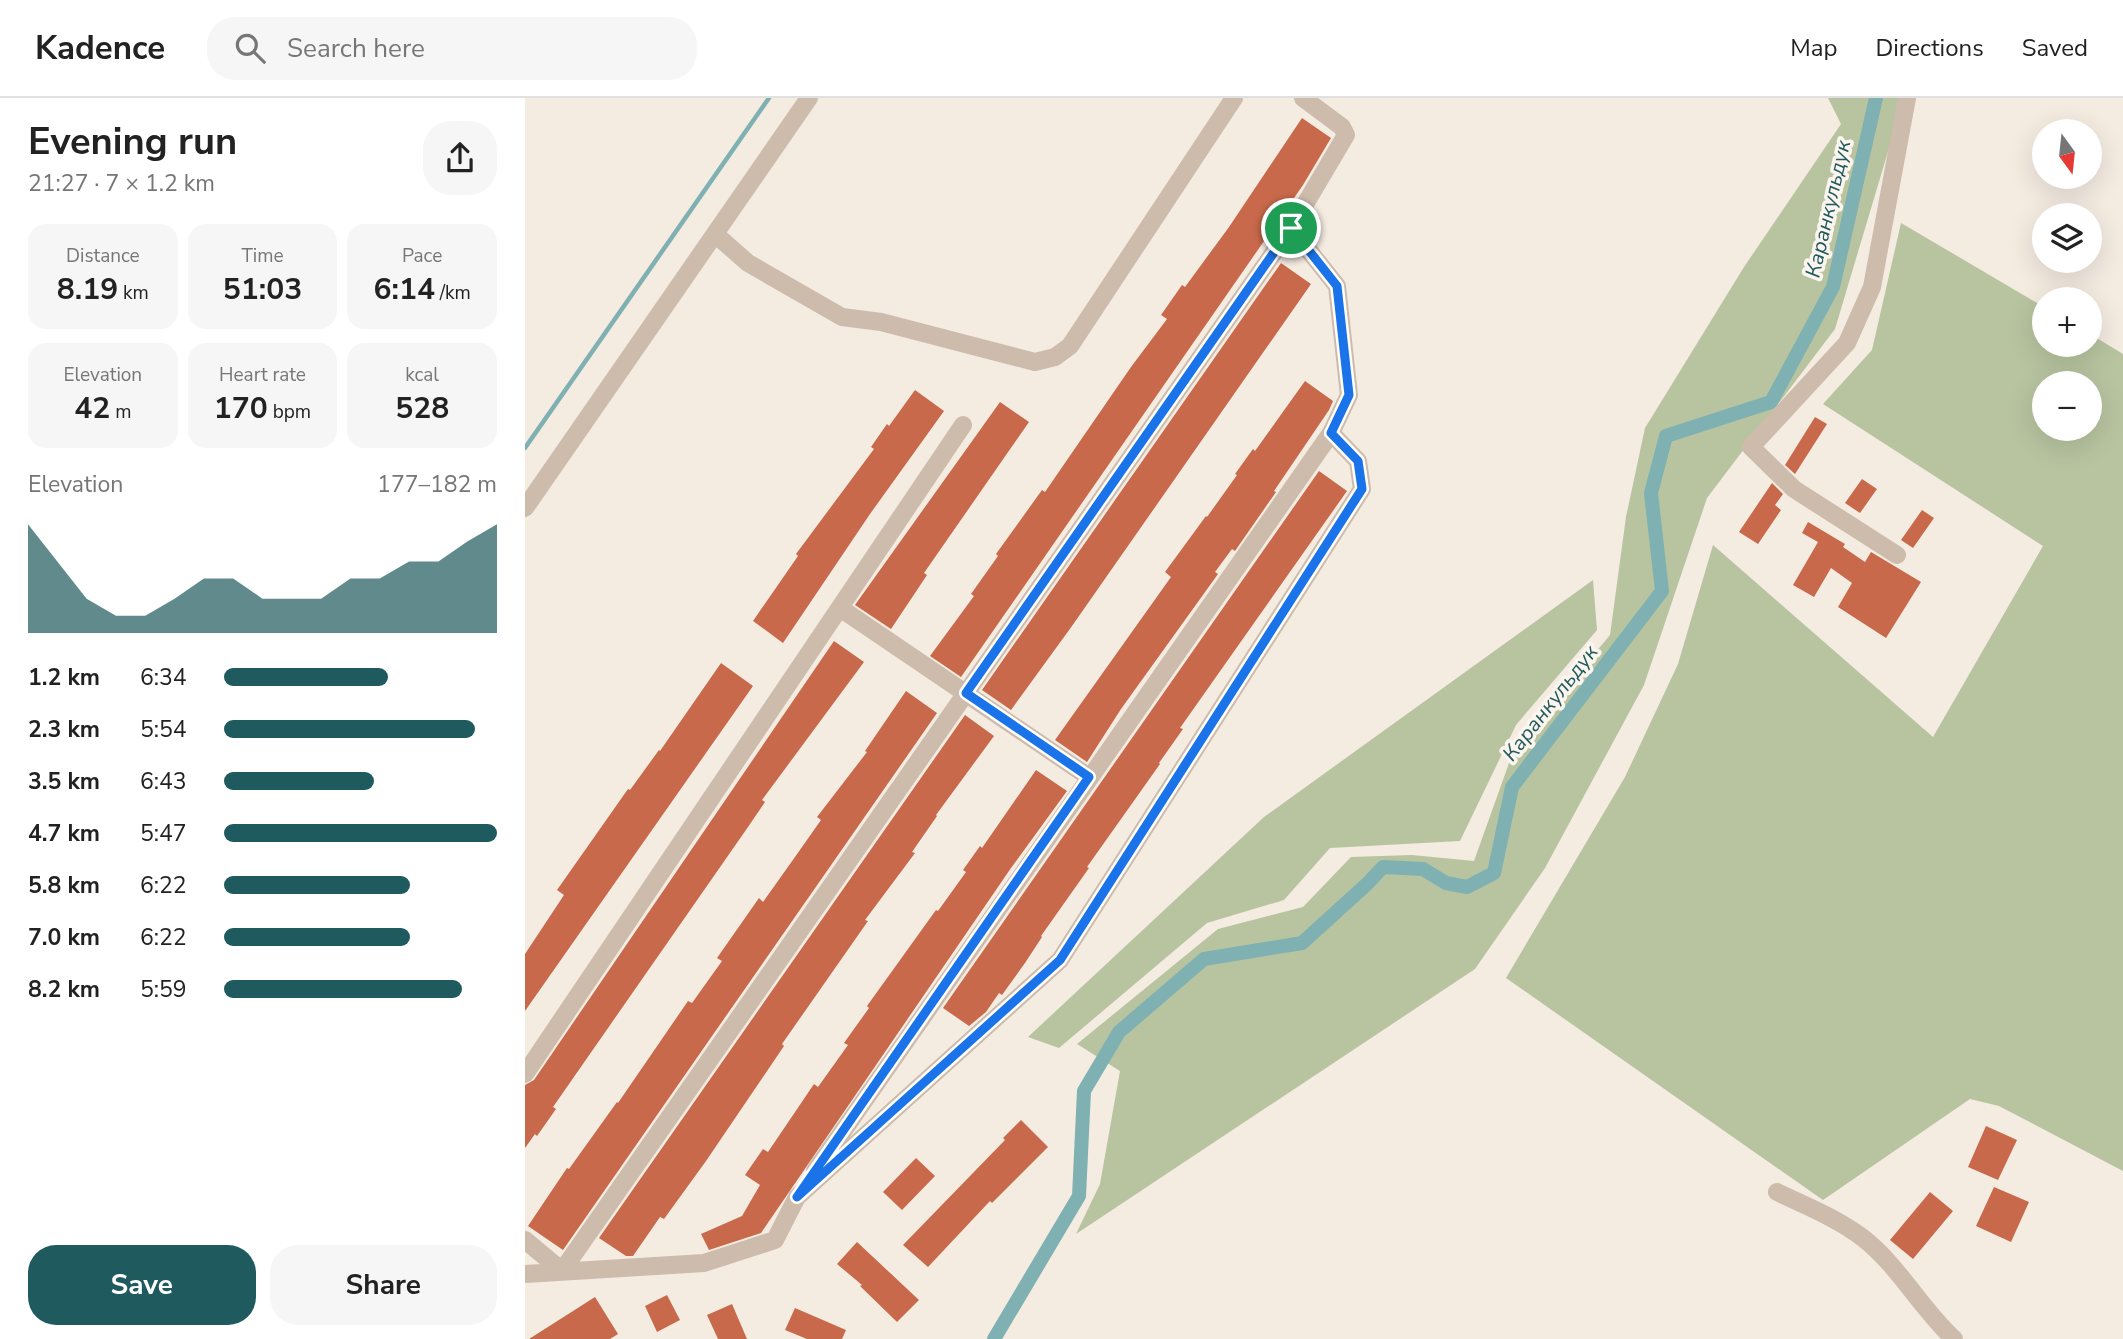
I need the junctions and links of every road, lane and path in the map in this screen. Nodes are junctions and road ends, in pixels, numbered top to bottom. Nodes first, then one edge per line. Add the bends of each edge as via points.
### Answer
1 (809, 98) edge
2 (1234, 98) edge
3 (1303, 98) edge
4 (1907, 98) edge
5 (1291, 228) junction
6 (715, 234) junction
7 (963, 425) dead end
8 (1331, 433) junction
9 (525, 508) edge
10 (1897, 555) dead end
11 (840, 608) junction
12 (966, 693) junction
13 (1089, 777) junction
14 (525, 1074) edge
15 (1777, 1192) dead end
16 (797, 1197) junction
17 (525, 1240) edge
18 (562, 1271) junction
19 (525, 1274) edge
20 (1954, 1339) edge

1 - 6 street
2 - 6 street via 1070,346 1055,357 1035,362 881,321 842,317 748,263
3 - 5 street via 1346,135
4 - 10 street via 1872,287 1847,343 1751,447 1794,489
5 - 8 street via 1337,286 1349,395
5 - 12 street
6 - 9 street
7 - 11 street
8 - 13 street
8 - 16 street via 1358,461 1362,489 1060,960
11 - 12 street
11 - 14 street
12 - 13 street
12 - 18 street
13 - 16 street
15 - 20 street via 1863,1238
16 - 18 street via 775,1240 704,1263
17 - 18 street
18 - 19 street

